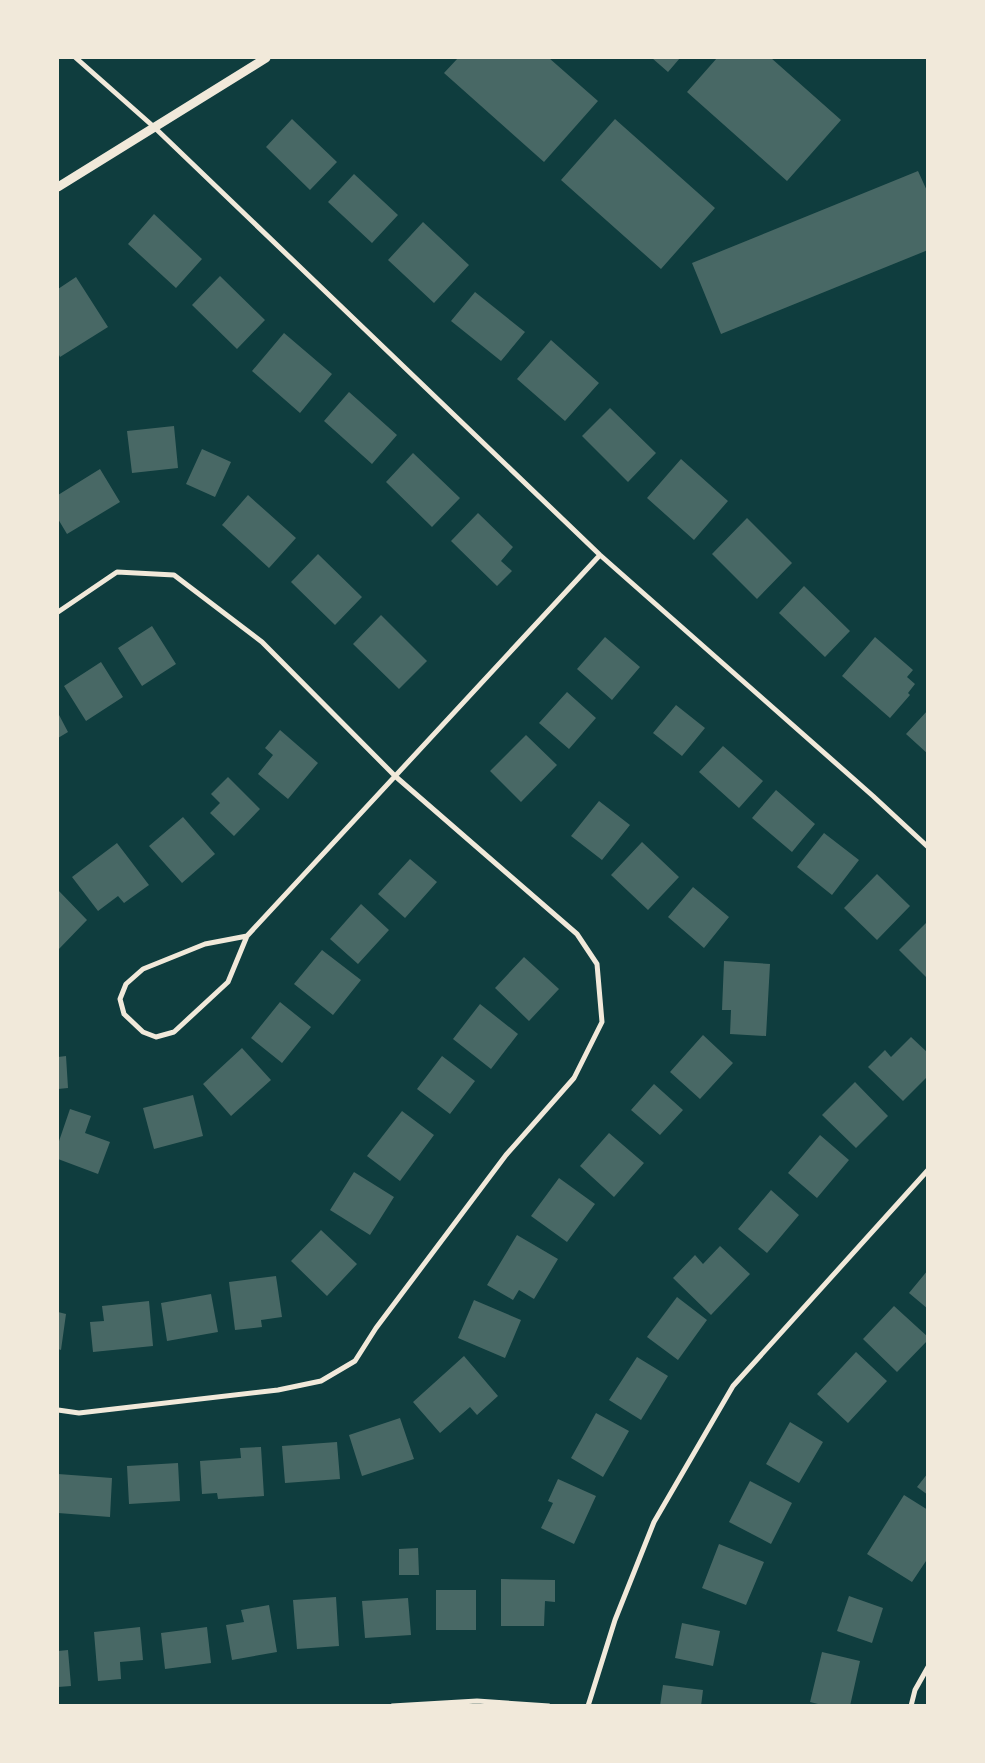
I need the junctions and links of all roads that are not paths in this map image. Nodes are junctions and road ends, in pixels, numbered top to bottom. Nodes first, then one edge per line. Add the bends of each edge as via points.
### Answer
1 (76, 58) edge
2 (266, 58) edge
3 (154, 127) junction
4 (58, 187) edge
5 (600, 555) junction
6 (58, 612) edge
7 (396, 776) junction
8 (928, 848) edge
9 (247, 936) junction
10 (928, 1170) edge
11 (58, 1410) edge
12 (928, 1667) edge
13 (392, 1706) edge
14 (549, 1706) edge
15 (588, 1706) edge
16 (911, 1706) edge

1 - 3 street
2 - 3 street
3 - 4 street
3 - 5 street
5 - 7 street
5 - 8 street via 866,789
6 - 7 street via 116,572 174,575 262,642
7 - 9 street
7 - 11 street via 577,934 596,964 602,1022 574,1078 506,1155 376,1328 355,1361 321,1381 278,1390 79,1412
9 - 9 street via 205,944 143,969 126,984 120,999 124,1014 143,1032 156,1037 174,1032 228,982
10 - 15 street via 733,1386 654,1522 615,1620
12 - 16 street via 915,1690
13 - 14 street via 477,1701

